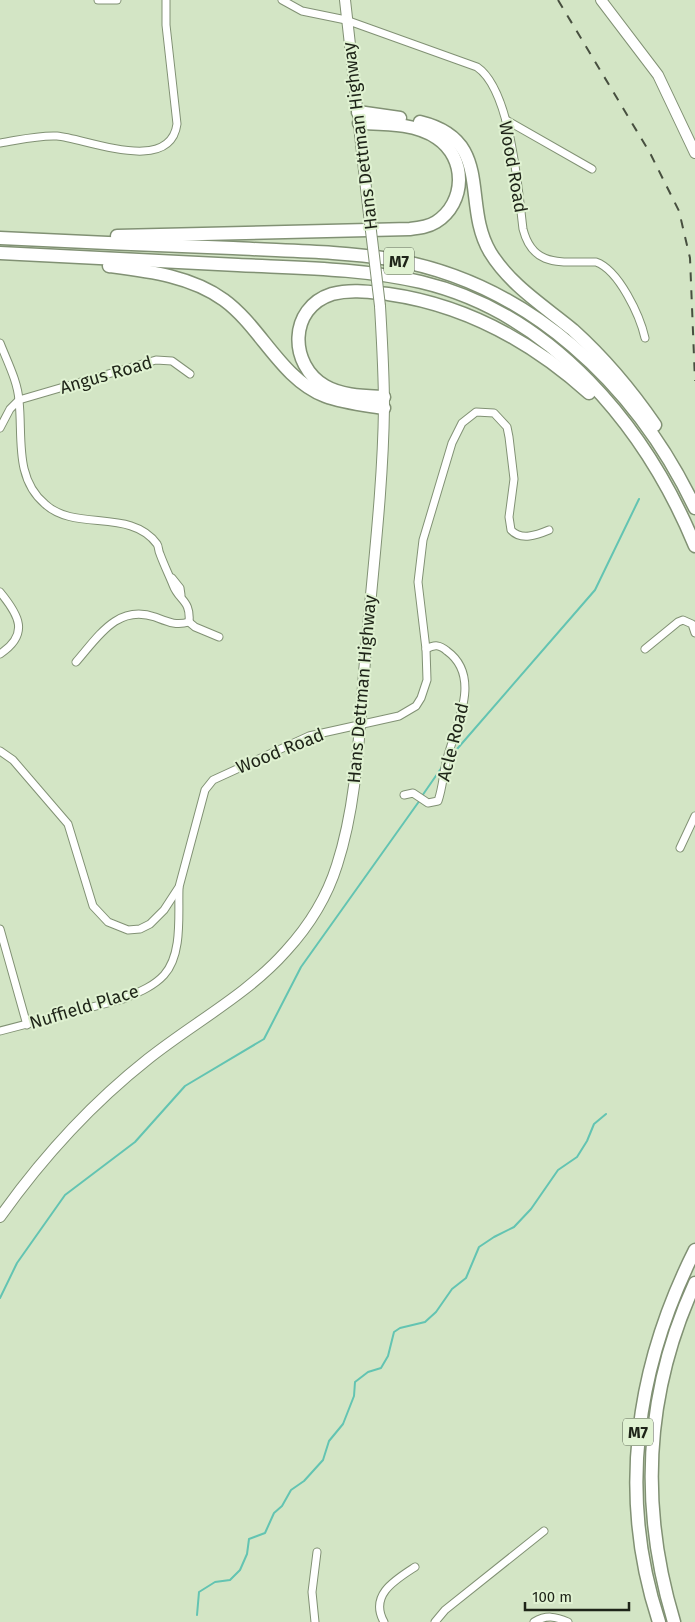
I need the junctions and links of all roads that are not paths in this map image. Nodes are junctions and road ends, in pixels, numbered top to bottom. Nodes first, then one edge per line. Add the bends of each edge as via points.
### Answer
1 (98, 0) edge
2 (117, 0) edge
3 (166, 0) edge
4 (282, 0) edge
5 (345, 0) edge
6 (601, 0) edge
7 (346, 20) junction
8 (358, 117) junction
9 (506, 120) junction
10 (0, 143) edge
11 (695, 153) edge
12 (592, 169) dead end
13 (0, 238) edge
14 (22, 239) junction
15 (0, 254) edge
16 (0, 260) edge
17 (645, 338) dead end
18 (0, 343) edge
19 (190, 374) dead end
20 (20, 400) junction
21 (384, 403) junction
22 (0, 428) edge
23 (640, 441) junction
24 (687, 492) junction
25 (695, 508) edge
26 (549, 530) dead end
27 (695, 546) edge
28 (0, 592) edge
29 (189, 622) junction
30 (695, 634) edge
31 (219, 637) dead end
32 (426, 649) junction
33 (644, 650) dead end
34 (0, 654) edge
35 (76, 662) dead end
36 (359, 724) junction
37 (0, 751) edge
38 (404, 795) dead end
39 (695, 816) edge
40 (680, 848) dead end
41 (179, 887) junction
42 (0, 929) edge
43 (27, 1025) junction
44 (0, 1031) edge
45 (0, 1218) edge
46 (695, 1250) edge
47 (695, 1283) edge
48 (544, 1531) dead end
49 (317, 1552) dead end
50 (414, 1566) dead end
51 (662, 1583) junction
52 (315, 1622) edge
53 (384, 1622) edge
54 (435, 1622) edge
55 (534, 1622) edge
56 (568, 1622) edge
57 (659, 1622) edge
58 (674, 1622) edge
59 (679, 1622) edge

1 - 2 street
3 - 10 street via 177,124 176,133 166,145 149,151 123,150 46,136
4 - 7 street, Wood Road via 302,11
5 - 7 street, Hans Dettman Highway
6 - 11 street via 658,75
7 - 8 street, Hans Dettman Highway
7 - 9 street, Wood Road via 477,67 496,88
8 - 14 highway via 419,130 439,139 448,148 456,159 460,181 444,216 434,223 410,229
8 - 21 street, Hans Dettman Highway, bridge via 380,306
8 - 24 highway via 422,122 456,140 471,164 480,223 490,251 511,278 591,347 631,392 669,447
9 - 12 street
9 - 17 street, Wood Road via 528,244 547,260 604,264 636,312
13 - 14 highway, M7
14 - 24 highway, M7 via 351,255 414,264 475,284 537,318 603,373 651,433
15 - 23 highway, M7 via 342,270 423,283 474,300 538,337 598,390
16 - 21 highway via 109,266 164,274 194,284 236,309 308,387 340,400
18 - 20 street
19 - 20 street, Angus Road via 172,361 156,360
20 - 22 street via 10,409
20 - 29 street via 20,451 34,493 57,513 85,520 115,522 140,530 158,545 188,605
21 - 23 highway via 326,387 304,366 298,352 298,333 307,313 320,300 342,292 367,291 418,300 485,322 535,349 563,369
21 - 36 street, Hans Dettman Highway
23 - 27 highway, M7 via 667,484
24 - 25 highway, M7
26 - 32 street, Wood Road via 529,536 520,536 511,530 509,517 514,479 508,432 494,413 476,412 462,422 452,443 423,540 418,582
28 - 34 street via 19,621 14,642
29 - 31 street
29 - 35 street via 180,624 137,613 126,614 114,621
30 - 33 street via 692,624 683,620
32 - 36 street, Wood Road via 427,680 416,706 399,716
32 - 38 street, Acle Road via 436,645 452,654 465,688 461,717 446,761 438,801 428,803 412,794
36 - 41 street, Wood Road via 322,732 293,743 219,776 208,785 193,828
36 - 45 street, Hans Dettman Highway via 350,812 342,846 330,884 304,928 264,972 147,1059 94,1106 51,1151
37 - 41 street, Wood Road via 13,760 66,822 93,906 108,922 128,930 150,924
39 - 40 street
41 - 43 street, Nuffield Place via 175,949 163,976 123,999
42 - 43 street
43 - 44 street, Nuffield Place
46 - 57 highway, M7 via 660,1330 648,1373 637,1448 640,1538
47 - 51 highway, M7 via 668,1351 653,1431 652,1512
48 - 54 street via 445,1610
49 - 52 street via 312,1592
50 - 53 street via 386,1587 381,1596 379,1609
51 - 58 highway, M7
51 - 59 highway
55 - 56 street via 554,1616

